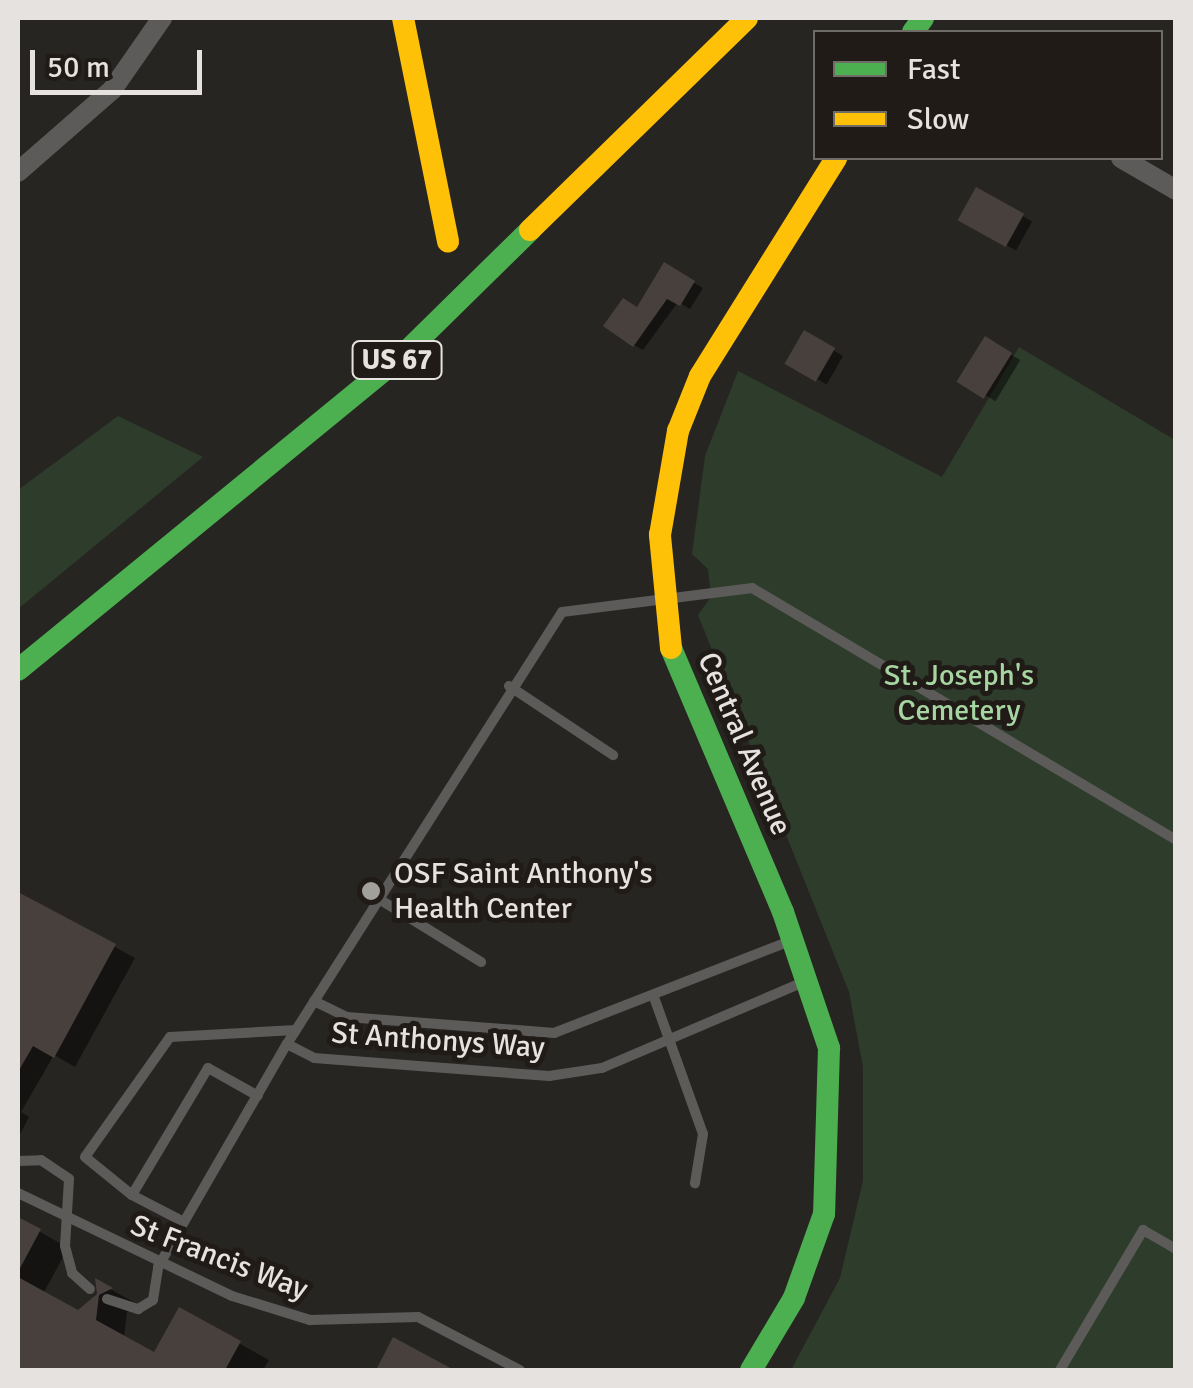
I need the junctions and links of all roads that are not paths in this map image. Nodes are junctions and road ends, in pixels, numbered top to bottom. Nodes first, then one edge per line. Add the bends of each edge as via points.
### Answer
1 (162, 18) edge
2 (404, 18) edge
3 (747, 18) edge
4 (835, 160) edge
5 (1124, 160) edge
6 (18, 172) edge
7 (1176, 190) edge
8 (448, 242) dead end
9 (660, 594) junction
10 (18, 670) edge
11 (508, 686) junction
12 (613, 755) dead end
13 (1176, 840) edge
14 (380, 899) junction
15 (794, 940) junction
16 (481, 962) dead end
17 (809, 980) junction
18 (656, 1000) junction
19 (314, 1001) junction
20 (296, 1030) junction
21 (670, 1041) junction
22 (288, 1044) junction
23 (258, 1096) junction
24 (18, 1161) edge
25 (92, 1169) junction
26 (70, 1179) junction
27 (695, 1183) dead end
28 (18, 1193) edge
29 (132, 1195) junction
30 (70, 1221) junction
31 (184, 1222) junction
32 (1176, 1249) edge
33 (158, 1267) junction
34 (90, 1289) dead end
35 (107, 1298) dead end
36 (520, 1370) edge
37 (751, 1370) edge
38 (1060, 1370) edge

1 - 6 street via 112,90
2 - 8 main road
3 - 10 main road, US 67 via 402,356
4 - 9 main road, Central Avenue via 686,408 664,501
5 - 7 street
9 - 11 lane via 562,612
9 - 13 lane via 752,588
9 - 15 main road, Central Avenue via 676,668
11 - 12 lane
11 - 14 lane
14 - 16 lane
14 - 19 lane
15 - 17 main road, Central Avenue
15 - 18 lane, St Anthonys Way
17 - 21 lane, St Anthonys Way
17 - 37 main road, Central Avenue via 830,1048 832,1167 808,1266
18 - 19 lane, St Anthonys Way via 587,1026 514,1034 347,1017
18 - 21 lane
19 - 20 lane
20 - 22 lane
20 - 25 lane via 170,1037 104,1119 85,1157
21 - 22 lane, St Anthonys Way via 602,1068 504,1077 314,1058
21 - 27 lane via 703,1134
22 - 23 lane
23 - 29 lane via 208,1068
23 - 31 lane
24 - 26 lane via 41,1160
25 - 26 lane
25 - 29 lane
26 - 30 lane
28 - 30 lane, St Francis Way
29 - 31 lane
30 - 33 lane, St Francis Way
30 - 34 lane via 72,1273
31 - 33 lane
32 - 38 lane via 1143,1230
33 - 35 lane via 154,1300 138,1308
33 - 36 lane, St Francis Way via 310,1320 418,1317

